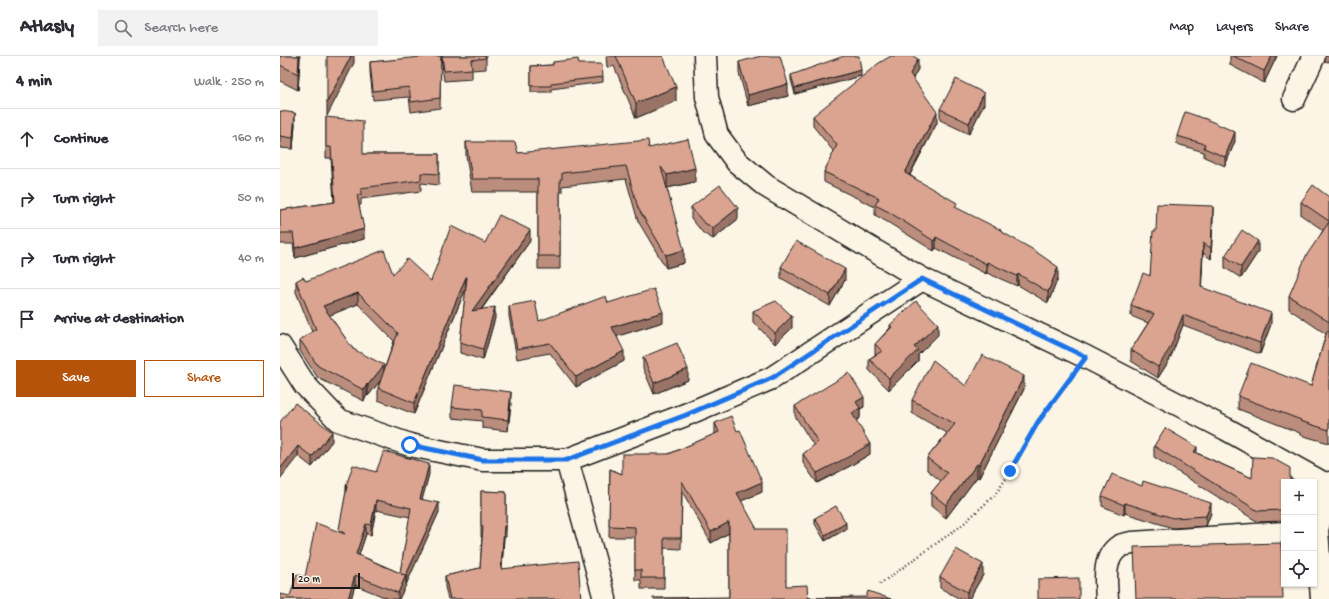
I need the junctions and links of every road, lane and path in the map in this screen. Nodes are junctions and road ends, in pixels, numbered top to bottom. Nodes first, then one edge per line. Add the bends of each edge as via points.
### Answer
1 (705, 56) edge
2 (1314, 56) edge
3 (1294, 99) dead end
4 (922, 279) junction
5 (280, 346) edge
6 (1086, 357) junction
7 (567, 460) junction
8 (1328, 484) edge
9 (1317, 524) edge
10 (1281, 533) edge
11 (1317, 550) edge
12 (880, 584) dead end
13 (605, 599) edge
14 (1107, 599) edge
15 (1322, 599) edge

1 - 4 street via 707,97 717,135 737,162 766,186
2 - 3 street
4 - 6 street
4 - 7 street via 772,378 686,415
5 - 7 street via 305,385 338,420 410,445 483,460
6 - 8 street
6 - 12 path via 1038,422 995,495 962,525
7 - 13 street
8 - 9 street
10 - 14 street via 1132,543 1120,546 1107,564
11 - 15 street

